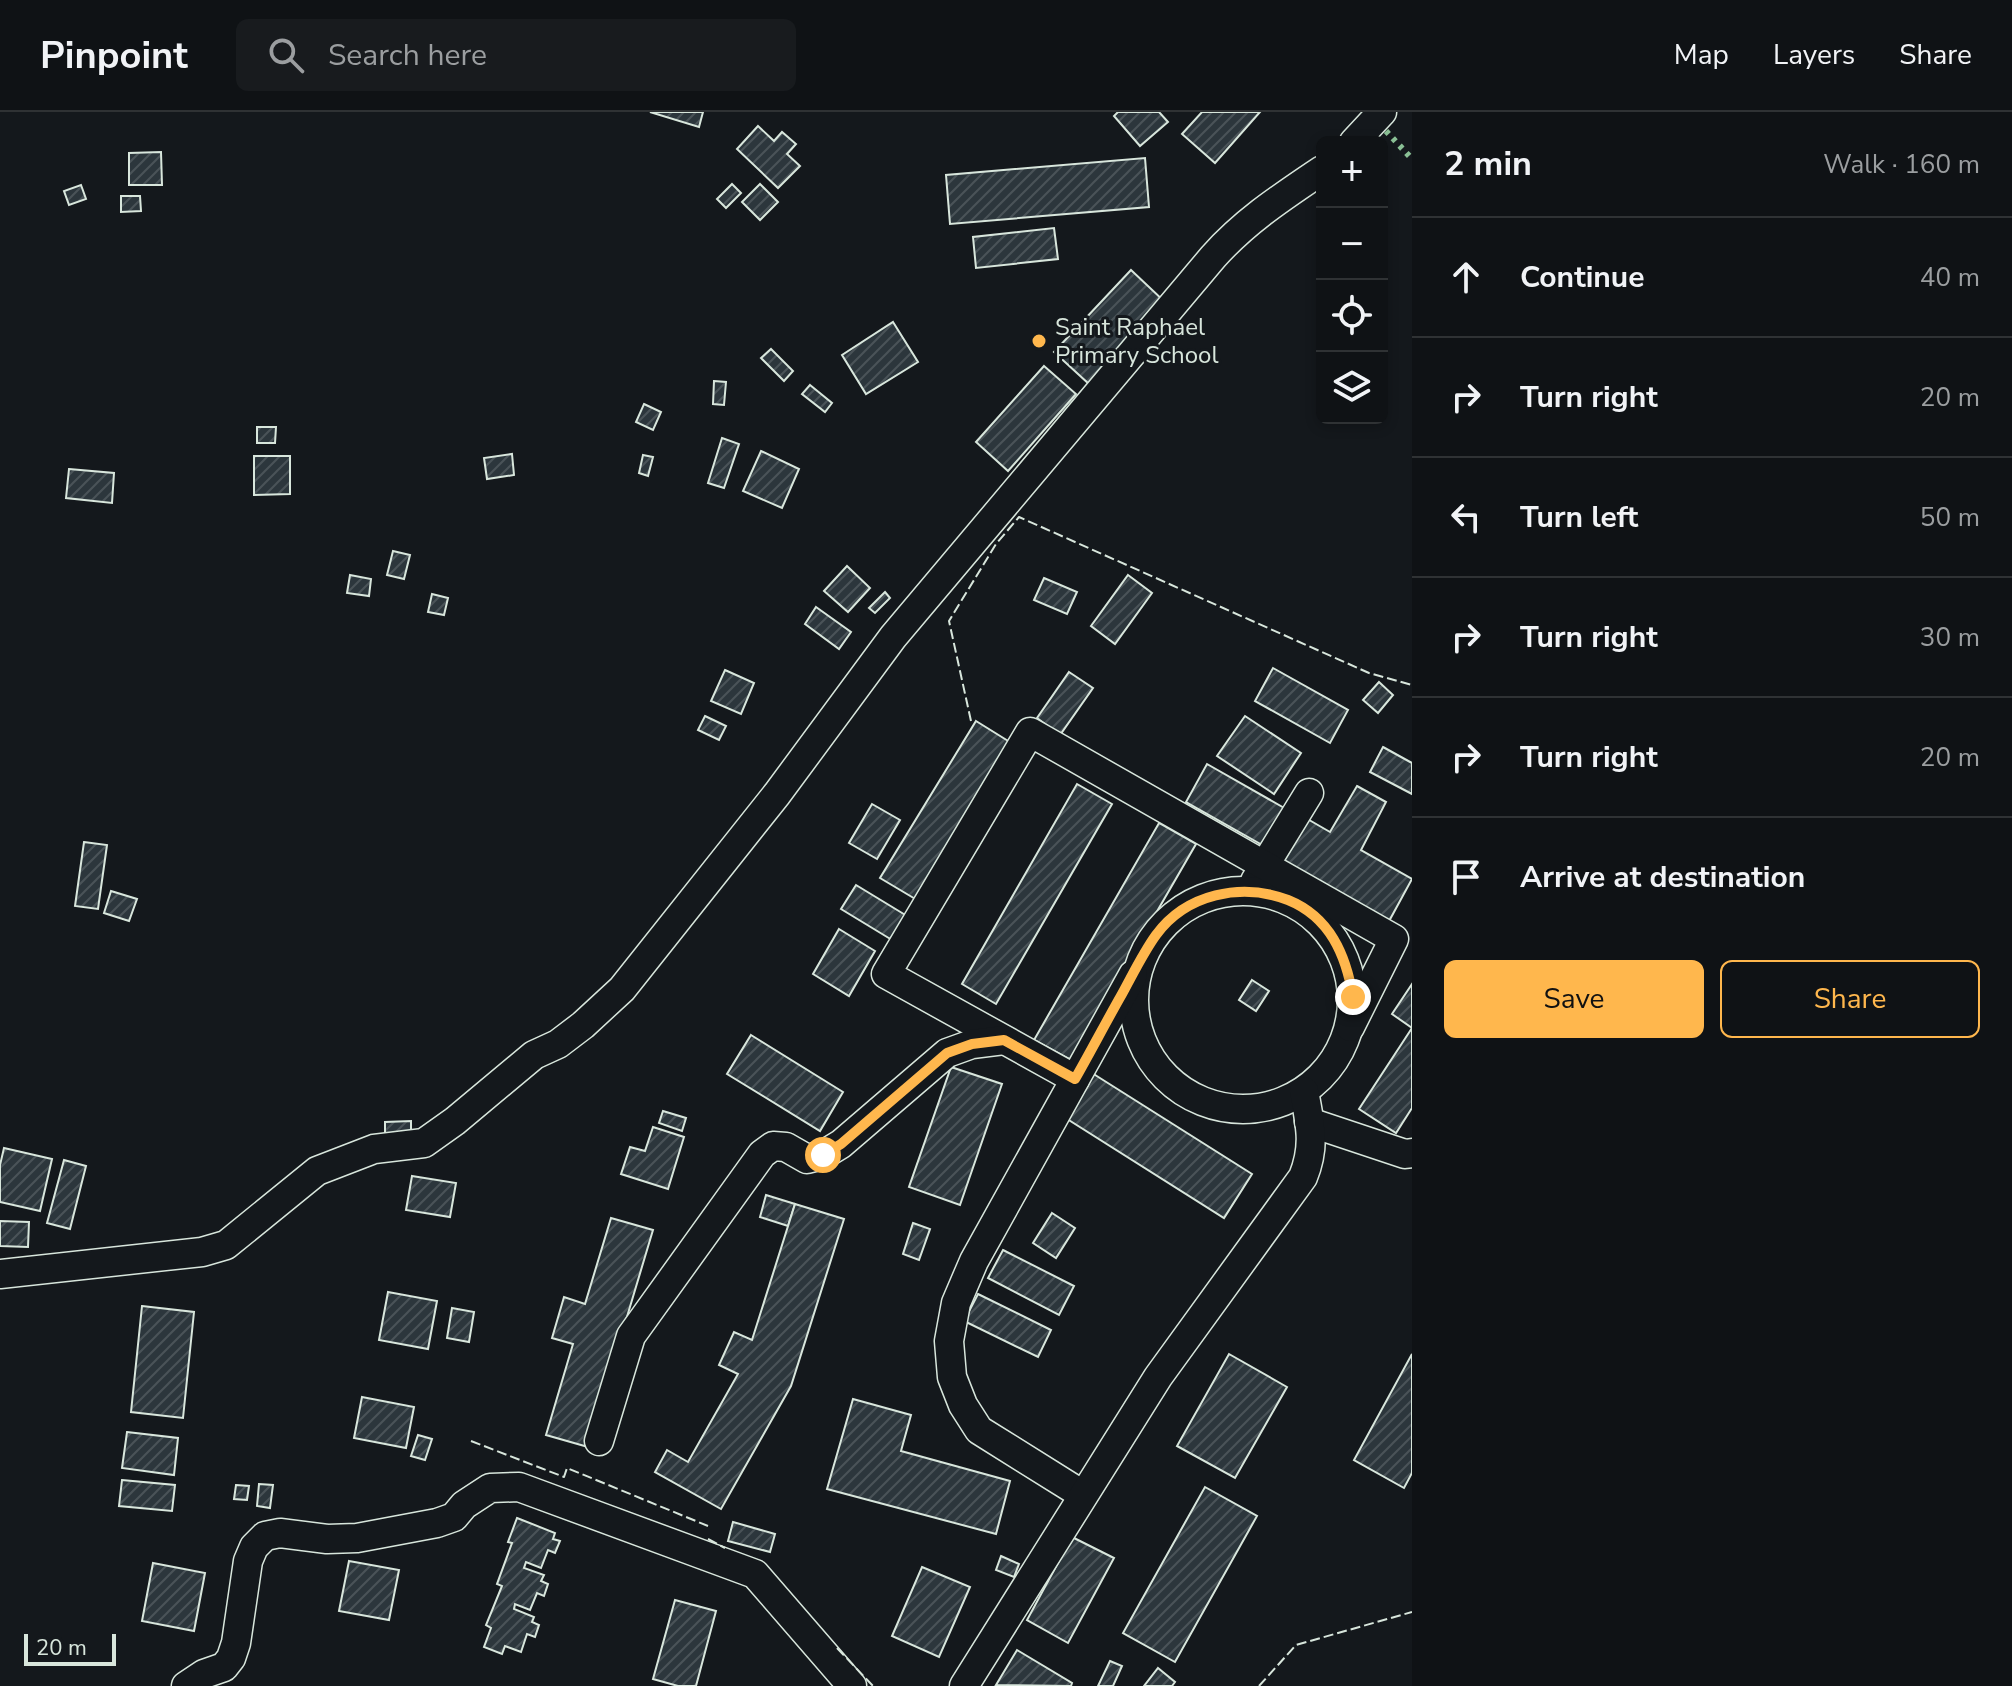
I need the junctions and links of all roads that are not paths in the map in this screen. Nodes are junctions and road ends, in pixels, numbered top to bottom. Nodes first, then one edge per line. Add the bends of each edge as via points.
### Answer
1 (1382, 112) edge
2 (1360, 136) edge
3 (1316, 174) edge
4 (1309, 793) dead end
5 (1265, 865) junction
6 (1249, 892) junction
7 (1141, 960) junction
8 (1350, 1027) junction
9 (1004, 1040) junction
10 (1075, 1079) junction
11 (1304, 1091) junction
12 (1309, 1122) junction
13 (1412, 1153) edge
14 (0, 1274) edge
15 (599, 1441) dead end
16 (1083, 1495) junction
17 (186, 1686) edge
18 (852, 1686) edge
19 (964, 1686) edge

1 - 2 street
3 - 14 street via 1234,233 893,637 622,989 583,1025 534,1055 424,1143 374,1149 317,1171 226,1245
4 - 5 street
5 - 6 street
5 - 8 street via 1394,939
5 - 9 street via 1030,732 886,974
6 - 7 street via 1204,898 1178,913 1156,934
6 - 8 street via 1291,901 1335,940 1348,967
7 - 10 street
7 - 11 street via 1134,989 1135,1019 1159,1072 1182,1092 1209,1105 1238,1110 1268,1107
8 - 11 street via 1338,1054
9 - 10 street
9 - 15 street via 947,1053 823,1155 807,1159 773,1146 762,1154 631,1336
10 - 16 street via 974,1261 956,1303 949,1341 952,1377 979,1430
11 - 12 street
12 - 13 street
12 - 16 street via 1312,1155 1303,1177 1158,1377
16 - 19 street
17 - 18 street via 231,1658 248,1561 265,1536 327,1539 384,1533 454,1517 490,1488 519,1487 755,1574

